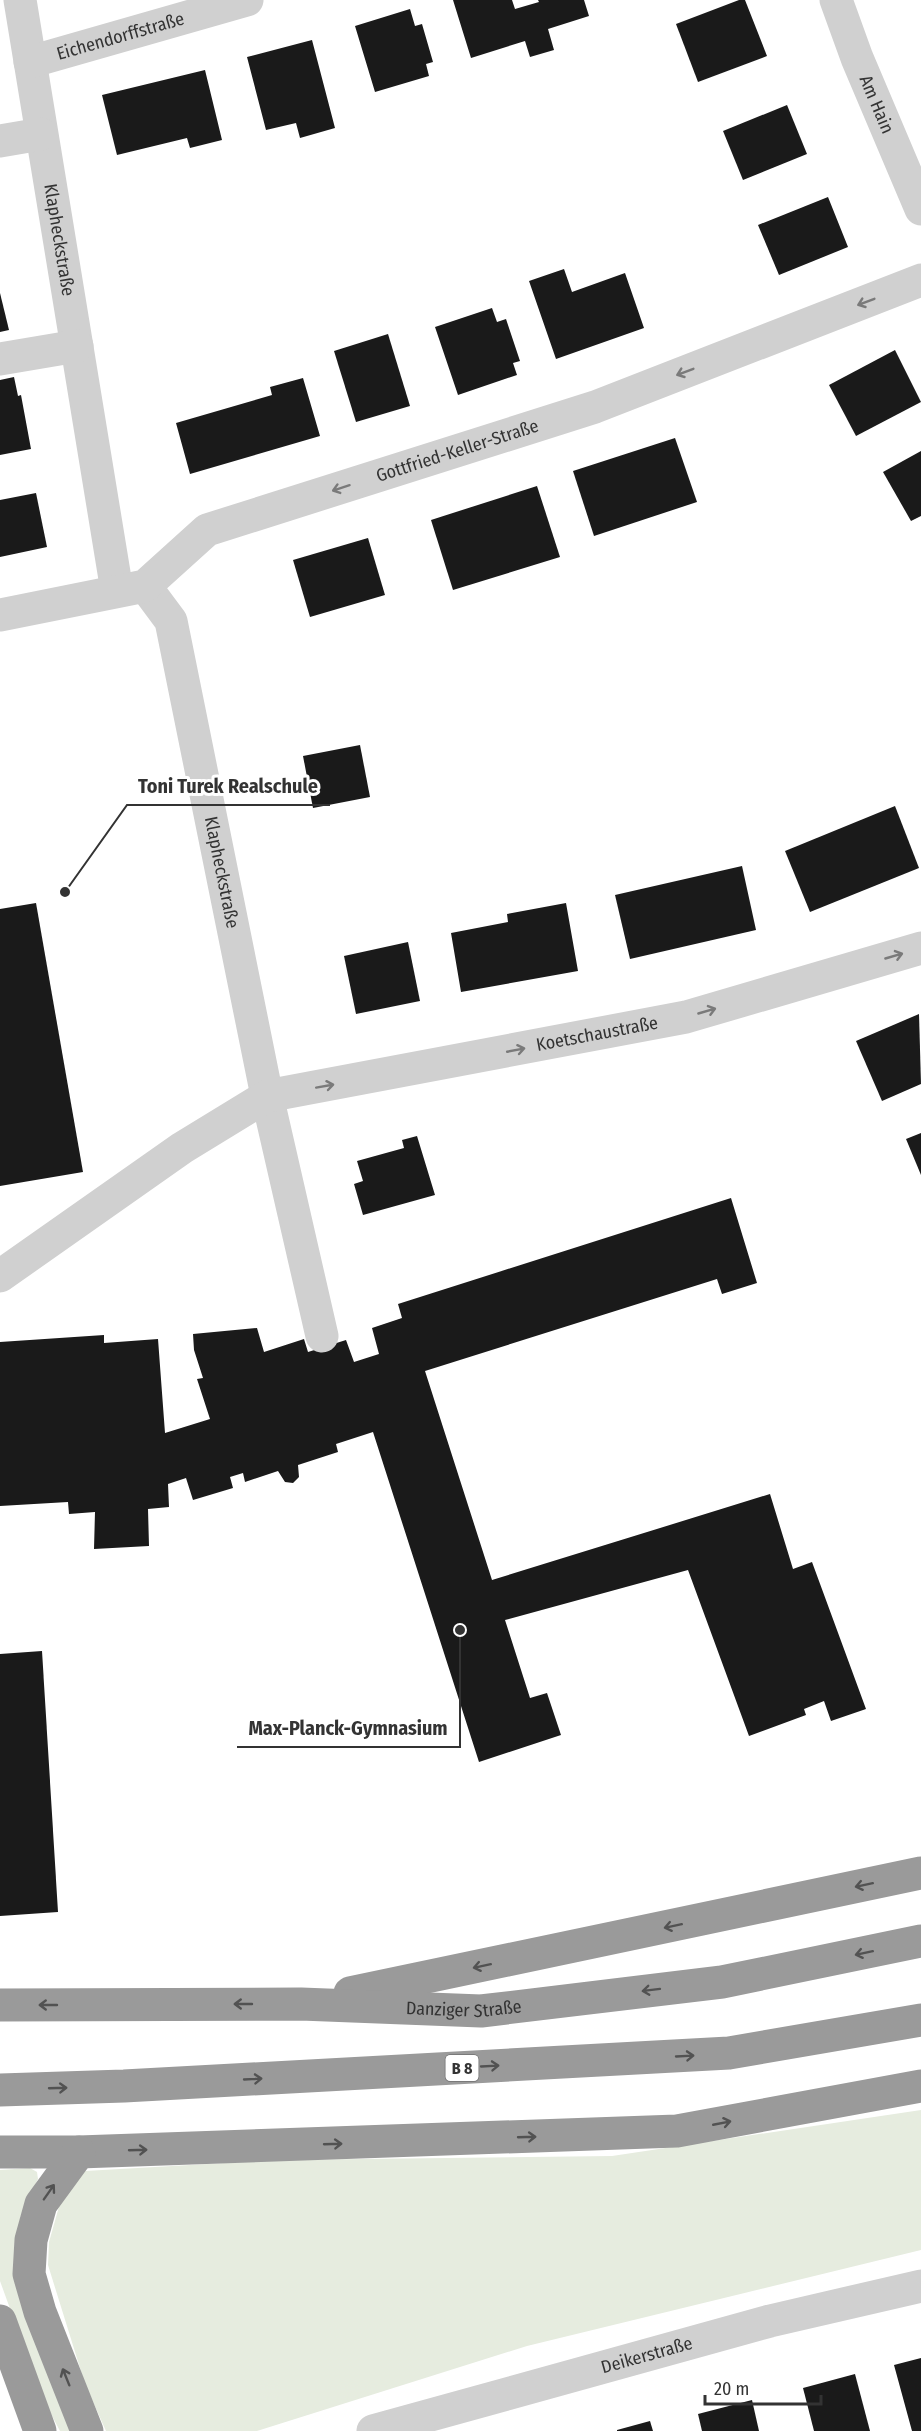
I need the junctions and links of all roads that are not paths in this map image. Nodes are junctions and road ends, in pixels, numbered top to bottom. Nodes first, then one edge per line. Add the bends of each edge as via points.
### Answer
1 (20, 0) edge
2 (247, 0) edge
3 (836, 0) edge
4 (30, 62) junction
5 (41, 135) junction
6 (0, 141) edge
7 (921, 209) edge
8 (921, 280) edge
9 (77, 346) junction
10 (0, 359) edge
11 (131, 589) junction
12 (0, 615) edge
13 (921, 948) edge
14 (267, 1096) junction
15 (0, 1276) edge
16 (322, 1336) dead end
17 (921, 1873) edge
18 (921, 1941) edge
19 (301, 2004) junction
20 (0, 2005) edge
21 (921, 2020) edge
22 (921, 2086) edge
23 (0, 2090) edge
24 (0, 2152) edge
25 (79, 2152) junction
26 (921, 2286) edge
27 (0, 2320) edge
28 (40, 2431) edge
29 (87, 2431) edge
30 (373, 2431) edge

1 - 4 street, Klapheckstraße
2 - 4 street, Eichendorffstraße
3 - 7 street, Am Hain
4 - 5 street, Klapheckstraße
5 - 6 street
5 - 9 street, Klapheckstraße
8 -> 11 street, Gottfried-Keller-Straße via 596,407 207,530
9 - 10 street
9 - 11 street, Klapheckstraße
11 - 12 street
11 - 14 street, Klapheckstraße via 171,621
14 -> 13 street, Koetschaustraße via 686,1017
14 - 15 street via 182,1148
14 - 16 street, Klapheckstraße
17 -> 19 highway
18 -> 19 highway, Danziger Straße via 722,1982 481,2011
19 -> 20 highway, Danziger Straße
23 -> 21 highway, B 8 via 729,2053
25 -> 22 highway via 677,2131
24 - 25 highway
29 -> 25 highway via 29,2274 31,2241 41,2204
26 - 30 street, Deikerstraße via 770,2321
27 - 28 highway

